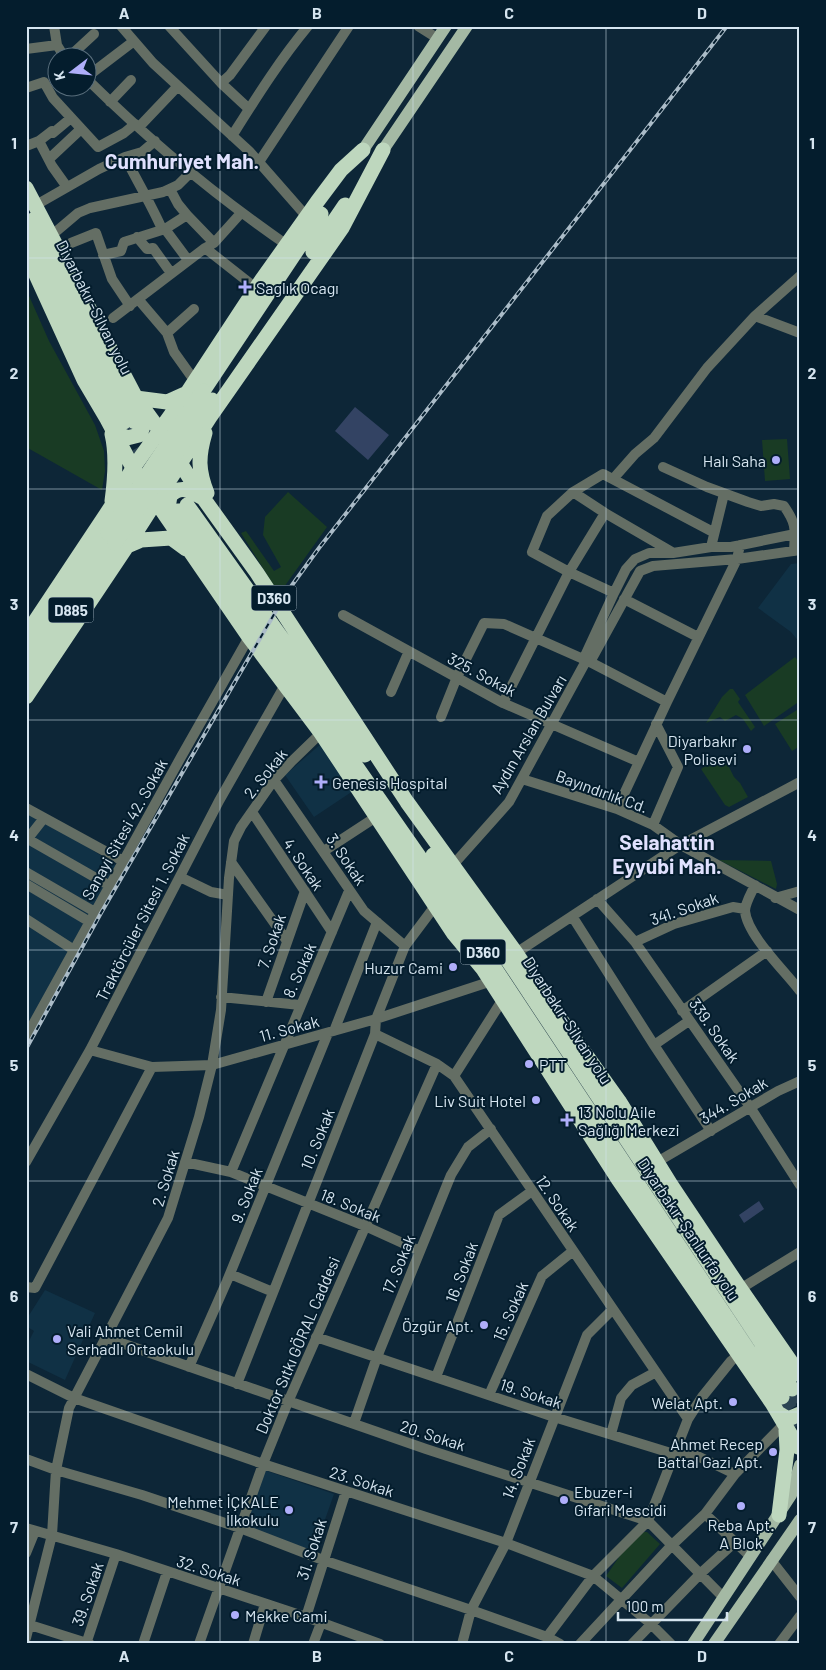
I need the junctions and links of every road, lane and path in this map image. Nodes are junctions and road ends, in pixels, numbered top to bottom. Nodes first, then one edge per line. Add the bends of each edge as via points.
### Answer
1 (54, 26) edge
2 (121, 26) edge
3 (168, 26) edge
4 (266, 26) edge
5 (308, 26) edge
6 (350, 26) edge
7 (418, 26) edge
8 (446, 26) edge
9 (468, 26) edge
10 (94, 34) dead end
11 (437, 38) junction
12 (134, 41) junction
13 (57, 45) junction
14 (26, 48) edge
15 (59, 48) edge
16 (78, 48) edge
17 (98, 70) edge
18 (131, 80) dead end
19 (221, 82) junction
20 (178, 86) junction
21 (26, 88) edge
22 (98, 89) edge
23 (110, 102) junction
24 (249, 110) junction
25 (72, 118) junction
26 (137, 126) junction
27 (81, 129) junction
28 (232, 136) junction
29 (39, 141) junction
30 (155, 141) junction
31 (26, 146) edge
32 (363, 150) junction
33 (383, 150) junction
34 (125, 157) junction
35 (49, 159) junction
36 (260, 162) junction
37 (191, 172) junction
38 (67, 187) junction
39 (26, 188) edge
40 (170, 188) junction
41 (147, 196) junction
42 (31, 205) edge
43 (241, 213) junction
44 (187, 215) junction
45 (307, 218) junction
46 (163, 228) junction
47 (26, 232) edge
48 (52, 235) junction
49 (137, 237) junction
50 (71, 243) dead end
51 (209, 246) junction
52 (287, 246) junction
53 (26, 253) edge
54 (103, 255) junction
55 (188, 260) junction
56 (171, 273) junction
57 (800, 276) edge
58 (256, 288) junction
59 (134, 303) junction
60 (194, 309) dead end
61 (755, 316) junction
62 (113, 318) dead end
63 (167, 333) junction
64 (800, 333) edge
65 (199, 391) junction
66 (136, 398) junction
67 (210, 418) junction
68 (107, 419) junction
69 (160, 430) junction
70 (180, 464) junction
71 (663, 467) dead end
72 (133, 468) junction
73 (613, 479) junction
74 (573, 492) junction
75 (724, 494) junction
76 (156, 502) junction
77 (208, 504) junction
78 (111, 507) junction
79 (178, 511) junction
80 (605, 514) junction
81 (713, 532) junction
82 (797, 533) edge
83 (117, 541) junction
84 (740, 545) junction
85 (711, 547) junction
86 (797, 550) edge
87 (673, 553) junction
88 (197, 559) junction
89 (737, 559) junction
90 (569, 572) junction
91 (614, 593) junction
92 (624, 600) junction
93 (343, 615) dead end
94 (26, 635) edge
95 (249, 637) junction
96 (698, 637) junction
97 (535, 638) junction
98 (409, 651) junction
99 (26, 655) edge
100 (586, 661) junction
101 (457, 677) junction
102 (26, 678) edge
103 (285, 685) junction
104 (391, 692) dead end
105 (26, 697) edge
106 (667, 702) junction
107 (503, 703) junction
108 (441, 717) dead end
109 (339, 718) junction
110 (553, 724) junction
111 (656, 724) junction
112 (321, 733) junction
113 (377, 756) junction
114 (639, 762) junction
115 (522, 779) junction
116 (274, 780) junction
117 (800, 782) edge
118 (26, 808) edge
119 (617, 810) junction
120 (252, 812) junction
121 (44, 818) junction
122 (380, 823) junction
123 (653, 825) junction
124 (27, 840) edge
125 (681, 845) junction
126 (324, 852) junction
127 (417, 856) junction
128 (124, 860) junction
129 (231, 862) junction
130 (449, 869) junction
131 (26, 872) edge
132 (180, 878) junction
133 (26, 884) edge
134 (755, 885) junction
135 (110, 886) junction
136 (304, 891) junction
137 (349, 891) junction
138 (800, 891) edge
139 (228, 895) junction
140 (775, 898) junction
141 (597, 899) junction
142 (745, 909) junction
143 (432, 910) dead end
144 (800, 910) edge
145 (95, 912) junction
146 (572, 916) junction
147 (27, 920) edge
148 (90, 922) junction
149 (378, 922) junction
150 (332, 932) junction
151 (287, 941) junction
152 (635, 942) junction
153 (405, 946) junction
154 (74, 950) junction
155 (767, 951) junction
156 (516, 953) junction
157 (492, 981) junction
158 (800, 991) edge
159 (221, 997) junction
160 (503, 999) junction
161 (266, 1002) junction
162 (300, 1005) junction
163 (682, 1011) junction
164 (31, 1017) edge
165 (376, 1019) junction
166 (690, 1021) junction
167 (331, 1032) junction
168 (375, 1034) junction
169 (26, 1037) edge
170 (283, 1045) junction
171 (654, 1045) junction
172 (90, 1050) junction
173 (590, 1060) junction
174 (437, 1064) junction
175 (212, 1065) junction
176 (152, 1068) junction
177 (454, 1076) junction
178 (554, 1080) junction
179 (800, 1081) edge
180 (582, 1098) junction
181 (750, 1107) junction
182 (491, 1129) junction
183 (711, 1131) junction
184 (26, 1162) edge
185 (184, 1162) junction
186 (641, 1162) junction
187 (657, 1162) junction
188 (625, 1163) junction
189 (231, 1172) junction
190 (800, 1185) edge
191 (266, 1187) junction
192 (532, 1191) junction
193 (308, 1204) junction
194 (649, 1223) junction
195 (365, 1226) junction
196 (420, 1251) junction
197 (572, 1251) junction
198 (800, 1252) edge
199 (230, 1274) junction
200 (26, 1287) edge
201 (740, 1289) junction
202 (274, 1292) junction
203 (613, 1310) junction
204 (316, 1337) junction
205 (107, 1338) junction
206 (738, 1355) junction
207 (377, 1356) junction
208 (189, 1367) junction
209 (656, 1372) junction
210 (26, 1374) edge
211 (800, 1375) tunnel mouth
212 (436, 1377) junction
213 (237, 1384) junction
214 (787, 1393) joint
215 (489, 1395) junction
216 (74, 1398) junction
217 (288, 1402) junction
218 (800, 1414) edge
219 (554, 1417) junction
220 (688, 1419) junction
221 (783, 1422) junction
222 (354, 1423) junction
223 (611, 1434) junction
224 (799, 1448) edge
225 (674, 1454) junction
226 (26, 1458) edge
227 (263, 1464) junction
228 (800, 1465) edge
229 (56, 1470) junction
230 (736, 1474) junction
231 (529, 1481) junction
232 (346, 1491) junction
233 (705, 1514) junction
234 (779, 1515) junction
235 (800, 1520) edge
236 (648, 1521) junction
237 (240, 1528) junction
238 (31, 1530) edge
239 (52, 1535) junction
240 (735, 1542) junction
241 (506, 1543) junction
242 (672, 1545) junction
243 (26, 1553) edge
244 (116, 1554) junction
245 (751, 1557) junction
246 (323, 1560) junction
247 (771, 1560) junction
248 (168, 1572) junction
249 (701, 1573) junction
250 (593, 1576) junction
251 (218, 1588) junction
252 (800, 1596) edge
253 (724, 1598) junction
254 (621, 1600) junction
255 (265, 1604) junction
256 (471, 1610) junction
257 (800, 1616) edge
258 (306, 1617) junction
259 (321, 1623) junction
260 (651, 1624) junction
261 (30, 1625) junction
262 (547, 1637) junction
263 (26, 1638) edge
264 (368, 1642) edge
265 (87, 1643) edge
266 (143, 1644) edge
267 (199, 1644) edge
268 (253, 1644) edge
269 (313, 1644) edge
270 (380, 1644) edge
271 (462, 1644) edge
272 (560, 1644) edge
273 (580, 1644) edge
274 (632, 1644) edge
275 (671, 1644) edge
276 (693, 1644) edge
277 (714, 1644) edge
278 (779, 1644) edge

1 - 13 street
2 - 12 street
3 - 19 street
4 - 19 street via 230,75
5 - 24 street via 288,50
6 - 36 street
7 - 11 street
8 - 11 main road
9 - 33 main road
10 - 16 street
11 - 32 main road
12 - 17 street
12 - 20 street
13 - 14 street
13 - 15 street
18 - 23 street
19 - 24 street
20 - 26 street
20 - 28 street
21 - 25 street via 44,82 53,98
22 - 23 street
23 - 26 street
24 - 28 street
25 - 27 street
25 - 29 street
26 - 27 street via 98,147
26 - 30 street
27 - 35 street
28 - 36 street
29 - 31 street
29 - 35 street
30 - 34 street via 142,152
30 - 37 street
32 - 45 highway via 341,170
32 - 65 highway
33 - 65 highway
33 - 67 highway via 342,228
34 - 38 street
34 - 41 street
35 - 38 street
36 - 45 street
37 - 40 street
37 - 43 street
38 - 42 street
39 - 42 highway
40 - 41 street
40 - 44 street
41 - 46 street
41 - 48 street via 90,208 78,213
42 - 47 highway, Diyarbakır-Silvan yolu via 131,425 96,374
42 - 48 highway
43 - 51 street
43 - 52 street
44 - 46 street
44 - 51 street
45 - 52 highway
46 - 49 street
46 - 55 street
48 - 66 highway
49 - 54 street via 124,242 121,251
49 - 56 street via 146,249 153,248
50 - 54 street via 96,233
51 - 55 street
51 - 58 street
52 - 58 highway
53 - 68 highway via 84,380
54 - 59 street via 112,279
55 - 56 street
56 - 59 street
57 - 61 street
58 - 65 highway
59 - 62 street
59 - 63 street
60 - 63 street
61 - 64 street
61 - 73 street via 707,368 654,438
63 - 65 street via 174,352
65 - 66 highway via 167,402
65 - 69 highway
65 - 83 highway, bridge
66 - 68 highway via 144,422 139,435 127,438
66 - 69 highway, D360
67 - 70 highway
67 - 77 highway via 199,461
68 - 72 highway
68 - 78 highway via 115,445
69 - 70 highway, D360
69 - 72 highway
70 - 76 highway
70 - 77 highway, D360
71 - 75 street
72 - 76 highway
72 - 78 highway
73 - 74 street via 602,474
73 - 81 street
74 - 80 street
74 - 90 street via 547,516 532,552
75 - 81 street
75 - 82 street via 761,506 784,506 794,520
76 - 79 highway
76 - 83 highway
77 - 79 highway via 186,489 170,496 169,502
77 - 113 highway, D360
78 - 94 highway
79 - 88 highway
79 - 109 highway, D360 via 285,642
79 - 127 highway, Diyarbakır-Şanlıurfa yolu / D360
80 - 87 street
80 - 90 street
81 - 85 street
82 - 84 street, Aydın Arslan Bulvarı
82 - 86 street
83 - 88 highway via 171,538
83 - 99 highway, D885
83 - 102 highway, D885
83 - 105 highway
84 - 85 street, Aydın Arslan Bulvarı
84 - 89 street
85 - 87 street, Aydın Arslan Bulvarı
86 - 89 street
87 - 91 street, Aydın Arslan Bulvarı via 649,553 635,559
88 - 95 highway
89 - 92 street via 653,566 640,571
89 - 96 street
90 - 91 street
90 - 97 street
91 - 100 street, Aydın Arslan Bulvarı
92 - 96 street
92 - 100 street
93 - 98 street, 325. Sokak
95 - 103 highway
95 - 128 street, Sanayi Sitesi 42. Sokak
96 - 106 street
97 - 100 street
97 - 101 street via 504,624 484,622
97 - 107 street
98 - 101 street, 325. Sokak
98 - 104 street
100 - 106 street
100 - 110 street, Aydın Arslan Bulvarı
101 - 107 street, 325. Sokak
101 - 108 street
103 - 112 highway
103 - 132 street, Traktörcüler Sitesi 1. Sokak via 219,801
106 - 111 street
107 - 110 street, 325. Sokak
109 - 113 highway
109 - 130 highway, D360
110 - 114 street, 325. Sokak
110 - 115 street, Aydın Arslan Bulvarı
111 - 114 street
111 - 123 street via 678,767
112 - 116 street, 2. Sokak
112 - 122 highway
113 - 130 highway, D360
114 - 119 street
115 - 119 street, Bayındırlık Cd.
115 - 130 street, Aydın Arslan Bulvarı via 509,802
116 - 120 street, 2. Sokak
116 - 126 street, 3. Sokak
117 - 125 street
118 - 121 street
119 - 123 street, Bayındırlık Cd.
120 - 129 street, 2. Sokak via 234,841
120 - 136 street, 4. Sokak
121 - 124 street
121 - 128 street
122 - 126 street
122 - 127 main road
122 - 157 highway via 454,934
123 - 125 street, Bayındırlık Cd.
124 - 135 street
125 - 134 street, Bayındırlık Cd.
125 - 141 street
126 - 137 street, 3. Sokak
127 - 180 highway, Diyarbakır-Şanlıurfa yolu / D360
128 - 135 street, Sanayi Sitesi 42. Sokak
129 - 139 street, 2. Sokak
129 - 151 street
130 - 156 highway
130 - 186 highway, Diyarbakır-Silvan yolu / D360
131 - 145 street
132 - 139 street via 211,892
132 - 172 street, Traktörcüler Sitesi 1. Sokak
133 - 148 street
134 - 140 street, Bayındırlık Cd.
134 - 142 street
135 - 145 street, Sanayi Sitesi 42. Sokak
136 - 150 street, 4. Sokak
136 - 151 street, 7. Sokak
137 - 149 street, 3. Sokak
137 - 150 street, 8. Sokak
138 - 140 street
139 - 159 street, 2. Sokak
140 - 144 street, Bayındırlık Cd.
141 - 146 street
141 - 152 street, 339. Sokak
142 - 152 street, 341. Sokak via 733,907 674,924
142 - 155 street via 750,926
143 - 153 street, 10. Sokak
145 - 148 street, Sanayi Sitesi 42. Sokak
146 - 156 street
146 - 171 street
147 - 154 street
148 - 154 street, Sanayi Sitesi 42. Sokak
149 - 153 street, 3. Sokak
149 - 167 street, 9. Sokak
150 - 162 street, 8. Sokak
151 - 161 street, 7. Sokak
152 - 163 street, 339. Sokak
153 - 165 street, 10. Sokak
154 - 164 street, Sanayi Sitesi 42. Sokak
155 - 158 street
155 - 163 street
156 - 173 highway
157 - 160 highway
157 - 165 street, 11. Sokak
159 - 161 street
159 - 175 street, 2. Sokak
160 - 177 street
160 - 178 highway
161 - 162 street
162 - 170 street, 8. Sokak
163 - 166 street, 339. Sokak
164 - 169 street, Sanayi Sitesi 42. Sokak
165 - 167 street, 11. Sokak
165 - 168 street, 10. Sokak
166 - 171 street
166 - 181 street, 339. Sokak
167 - 170 street, 11. Sokak
167 - 191 street, 9. Sokak
168 - 174 street, 12. Sokak
168 - 193 street, 10. Sokak
170 - 175 street, 11. Sokak
170 - 189 street, 8. Sokak
171 - 183 street
172 - 176 street, 11. Sokak
172 - 184 street, Traktörcüler Sitesi 1. Sokak
173 - 186 highway
173 - 187 highway
174 - 177 street, 12. Sokak
174 - 195 street, Doktor Sıtkı GÖRAL Caddesi
175 - 176 street, 11. Sokak
175 - 185 street, 2. Sokak
176 - 200 street via 35,1288
177 - 182 street, 12. Sokak
178 - 180 street
178 - 194 highway
179 - 181 street, 344. Sokak
180 - 188 highway, Diyarbakır-Şanlıurfa yolu / D360
181 - 183 street, 344. Sokak
181 - 190 street, 339. Sokak
182 - 192 street, 12. Sokak
182 - 196 street, 17. Sokak via 468,1147 451,1175
183 - 187 street, 344. Sokak
185 - 189 street, 18. Sokak
185 - 205 street, 2. Sokak via 168,1218
186 - 214 highway, Diyarbakır-Silvan yolu / D360
187 - 201 highway
188 - 194 street
188 - 214 highway, Diyarbakır-Şanlıurfa yolu / D360
189 - 191 street, 18. Sokak
191 - 193 street, 18. Sokak
191 - 199 street, 9. Sokak
192 - 197 street, 12. Sokak
192 - 212 street, 16. Sokak via 499,1216
193 - 195 street, 18. Sokak
193 - 202 street, 10. Sokak
194 - 206 highway
195 - 196 street, 18. Sokak
195 - 204 street, Doktor Sıtkı GÖRAL Caddesi
196 - 207 street, 17. Sokak
197 - 203 street, 12. Sokak
197 - 215 street, 15. Sokak via 542,1276
198 - 201 street
199 - 202 street
199 - 208 street, 9. Sokak
201 - 211 highway
202 - 213 street, 10. Sokak
203 - 209 street, 12. Sokak
203 - 219 street, 14. Sokak via 587,1335
204 - 207 street, 19. Sokak
204 - 217 street, Doktor Sıtkı GÖRAL Caddesi
205 - 208 street, 20. Sokak
205 - 216 street, 2. Sokak
206 - 220 street via 702,1397
206 - 221 highway
207 - 212 street, 19. Sokak
207 - 222 street, 17. Sokak
208 - 213 street, 20. Sokak
209 - 220 street, 12. Sokak
209 - 223 street via 632,1385 621,1398
210 - 216 street, 23. Sokak
212 - 215 street, 19. Sokak
213 - 217 street, 20. Sokak
215 - 219 street, 19. Sokak
216 - 227 street, 23. Sokak
216 - 229 street, 2. Sokak
217 - 222 street, 20. Sokak
217 - 227 street, Doktor Sıtkı GÖRAL Caddesi
218 - 221 highway via 784,1418
219 - 223 street, 19. Sokak
219 - 231 street, 14. Sokak
220 - 225 street
221 - 224 highway
221 - 230 street
221 - 234 highway via 787,1450
222 - 231 street, 20. Sokak
223 - 225 street, 19. Sokak
225 - 230 street, 19. Sokak via 691,1453
225 - 236 street
226 - 229 street
227 - 232 street, 23. Sokak
227 - 237 street, Doktor Sıtkı GÖRAL Caddesi
228 - 234 main road via 791,1495
229 - 237 street
229 - 239 street, 2. Sokak
230 - 233 street
231 - 236 street, 20. Sokak
231 - 241 street, 14. Sokak
232 - 241 street, 23. Sokak
232 - 246 street, 31. Sokak
233 - 240 street
233 - 242 street
234 - 245 main road
235 - 247 main road
236 - 242 street, 20. Sokak
236 - 250 street
237 - 246 street
237 - 251 street, Doktor Sıtkı GÖRAL Caddesi
238 - 239 street, 32. Sokak
238 - 243 street
239 - 244 street, 32. Sokak
239 - 261 street, 2. Sokak
240 - 245 street
240 - 249 street
241 - 250 street, 23. Sokak
241 - 256 street, 14. Sokak
242 - 249 street, 20. Sokak
242 - 254 street
244 - 248 street, 32. Sokak
244 - 265 street, 39. Sokak
245 - 253 main road
246 - 256 street
246 - 258 street, 31. Sokak
247 - 252 street
247 - 277 main road
248 - 251 street, 32. Sokak
248 - 266 street
249 - 253 street, 20. Sokak
249 - 260 street
250 - 254 street, 23. Sokak
250 - 262 street
251 - 255 street, 32. Sokak
251 - 267 street, Doktor Sıtkı GÖRAL Caddesi
253 - 276 main road
254 - 260 street, 23. Sokak
254 - 273 street
255 - 258 street, 32. Sokak
255 - 268 street
256 - 262 street
256 - 271 street, 14. Sokak
257 - 278 street
258 - 259 street, 32. Sokak
259 - 264 street, 32. Sokak
259 - 269 street
260 - 274 street
260 - 275 street, 23. Sokak
261 - 263 street, 2. Sokak
261 - 265 street
262 - 272 street
264 - 270 street, 32. Sokak

